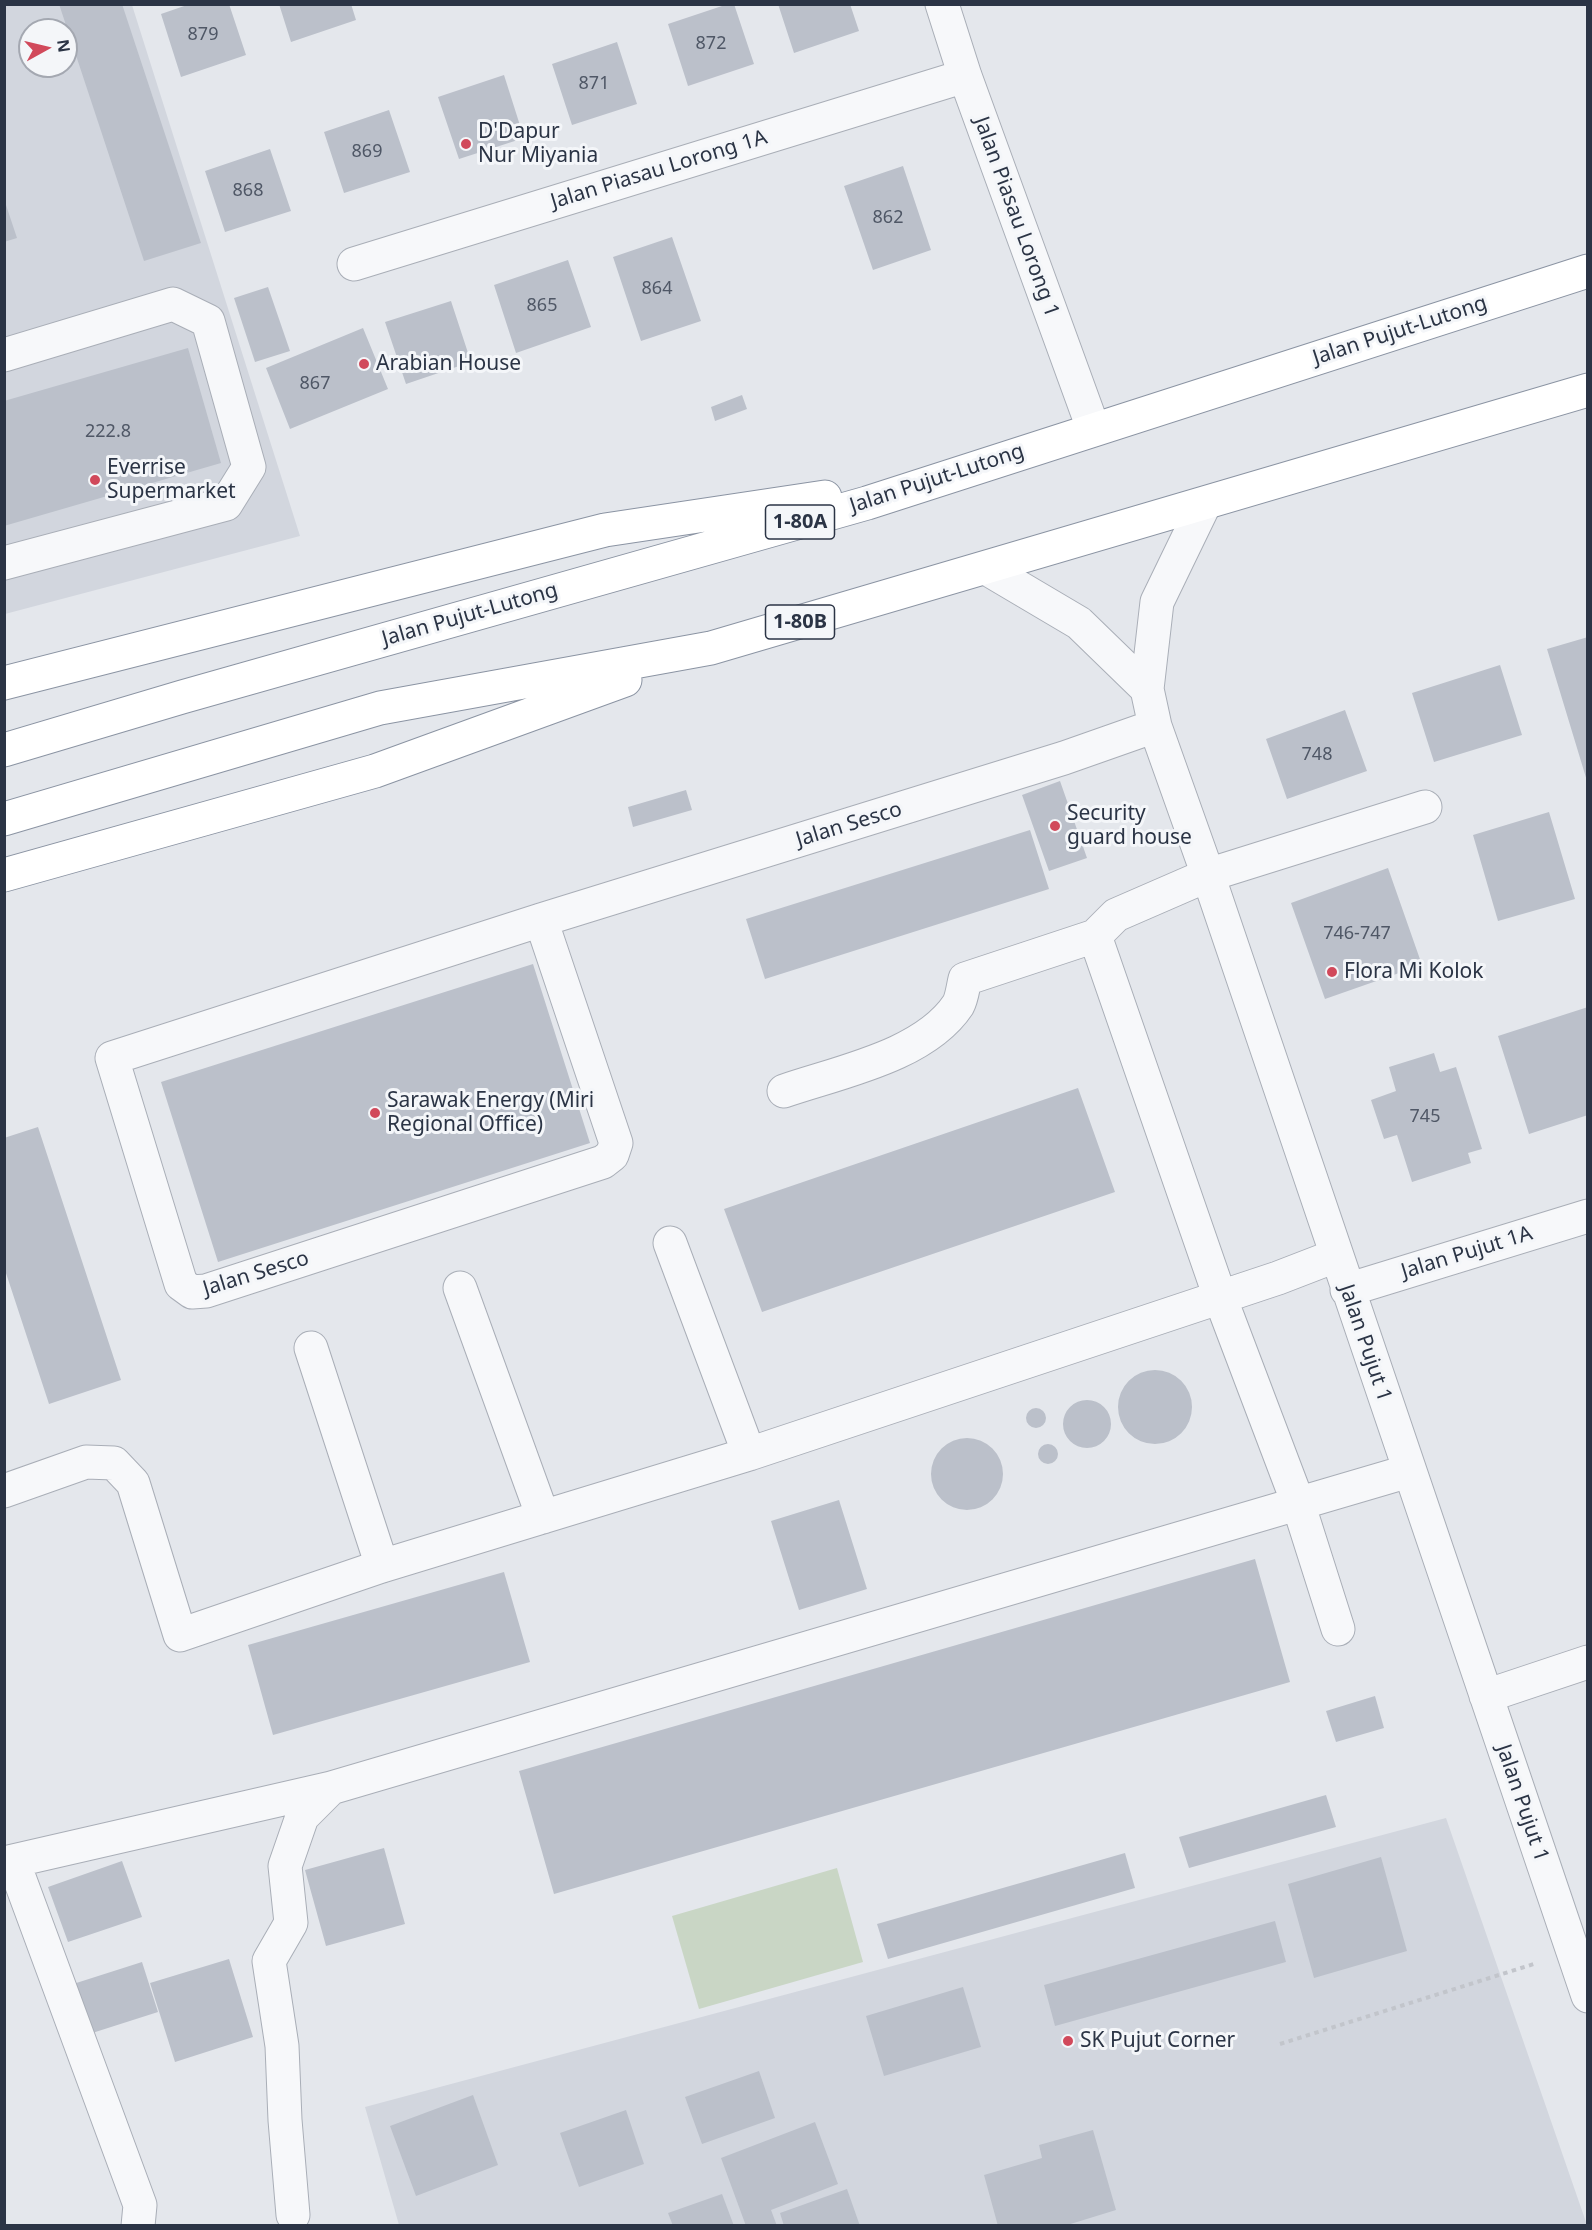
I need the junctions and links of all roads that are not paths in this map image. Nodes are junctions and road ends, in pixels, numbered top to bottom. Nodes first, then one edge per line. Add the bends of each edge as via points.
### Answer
1 (942, 4) edge
2 (965, 76) junction
3 (354, 264) dead end
4 (1587, 271) edge
5 (4, 355) edge
6 (1587, 390) edge
7 (1094, 428) junction
8 (937, 480) junction
9 (1204, 505) junction
10 (4, 563) edge
11 (986, 568) junction
12 (711, 648) junction
13 (11, 678) edge
14 (1147, 689) junction
15 (1155, 726) junction
16 (4, 750) edge
17 (1425, 807) dead end
18 (4, 819) edge
19 (4, 874) edge
20 (1208, 875) junction
21 (541, 921) junction
22 (1095, 936) junction
23 (784, 1091) dead end
24 (1587, 1216) edge
25 (670, 1243) dead end
26 (1335, 1256) junction
27 (460, 1288) dead end
28 (1347, 1290) junction
29 (1220, 1297) junction
30 (311, 1348) dead end
31 (749, 1454) junction
32 (1409, 1471) junction
33 (4, 1491) edge
34 (1298, 1503) junction
35 (543, 1517) junction
36 (382, 1566) junction
37 (1338, 1629) dead end
38 (1587, 1662) edge
39 (1486, 1696) junction
40 (331, 1788) junction
41 (9, 1862) edge
42 (1587, 1995) edge
43 (293, 2215) dead end
44 (138, 2226) edge

1 - 2 street, Jalan Piasau Lorong 1
2 - 3 street, Jalan Piasau Lorong 1A
2 - 7 street, Jalan Piasau Lorong 1
4 - 7 highway, Jalan Pujut-Lutong / 1-80A
5 - 10 street via 173,304 208,321 249,467 226,504
6 - 9 highway, 1-80B
7 - 8 highway, Jalan Pujut-Lutong / 1-80A
8 - 13 highway via 605,530
8 - 16 highway, Jalan Pujut-Lutong / 1-80A via 855,507
9 - 11 highway, 1-80B
9 - 14 street, Jalan Pujut 1 via 1157,602
11 - 12 highway, 1-80B
11 - 14 street via 1079,623
12 - 18 highway, 1-80B via 380,708
12 - 19 highway via 375,771
14 - 15 street, Jalan Pujut 1
15 - 20 street, Jalan Pujut 1
15 - 21 street, Jalan Sesco
17 - 20 street
20 - 22 street via 1116,915
20 - 26 street, Jalan Pujut 1
21 - 21 street, Jalan Sesco via 112,1058 181,1284 192,1293 206,1291 603,1162 612,1155 615,1143
22 - 23 street via 965,979 959,1003 942,1024 912,1048
22 - 29 street
24 - 28 street, Jalan Pujut 1A
25 - 31 street
26 - 28 street, Jalan Pujut 1
26 - 29 street
27 - 35 street
28 - 32 street, Jalan Pujut 1
29 - 31 street
29 - 34 street
30 - 36 street
31 - 35 street
32 - 34 street
32 - 39 street, Jalan Pujut 1
33 - 36 street via 86,1462 114,1463 133,1483 180,1635
34 - 37 street
34 - 40 street
35 - 36 street
38 - 39 street
39 - 42 street, Jalan Pujut 1
40 - 41 street
40 - 43 street via 302,1816 285,1866 291,1923 269,1961 282,2046
41 - 44 street via 140,2205

